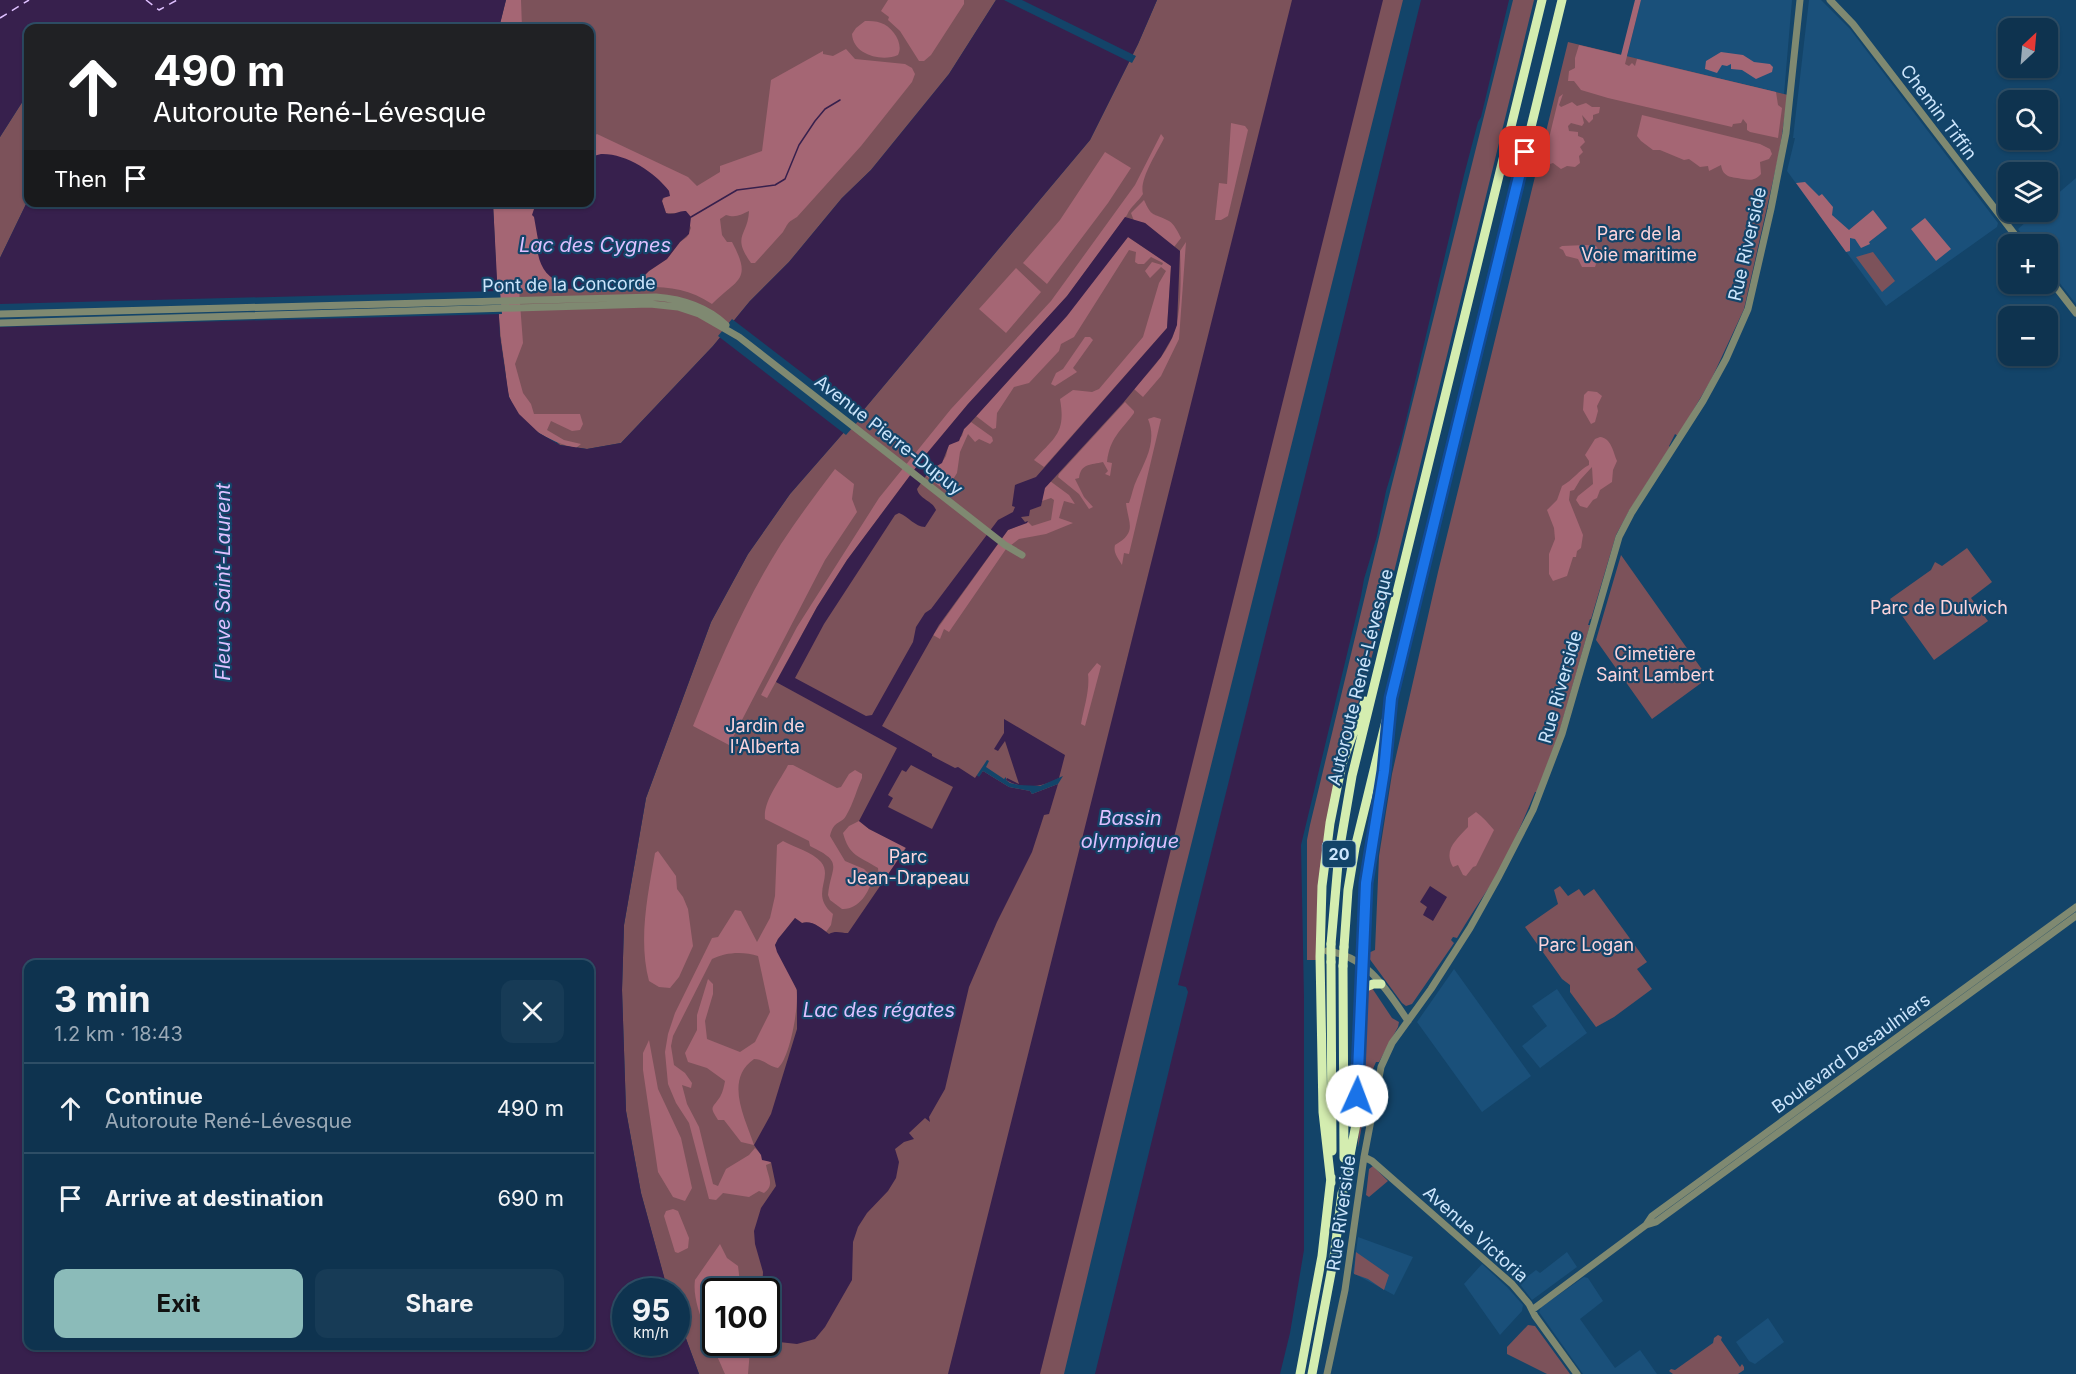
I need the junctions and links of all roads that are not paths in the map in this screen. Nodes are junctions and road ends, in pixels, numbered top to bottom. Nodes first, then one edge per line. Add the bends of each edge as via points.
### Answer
1 (1542, 0) edge
2 (1562, 0) edge
3 (1800, 0) edge
4 (1830, 0) edge
5 (2014, 234) edge
6 (2058, 290) edge
7 (2076, 313) edge
8 (0, 314) edge
9 (0, 323) edge
10 (739, 337) junction
11 (1022, 555) dead end
12 (1381, 657) junction
13 (1391, 698) junction
14 (2076, 907) edge
15 (2076, 916) edge
16 (1320, 950) junction
17 (1362, 964) junction
18 (1381, 984) junction
19 (1361, 989) junction
20 (1408, 1021) junction
21 (1364, 1157) junction
22 (1331, 1182) junction
23 (1342, 1197) junction
24 (1646, 1225) junction
25 (1532, 1310) junction
26 (1300, 1374) edge
27 (1312, 1374) edge
28 (1327, 1374) edge
29 (1577, 1374) edge

1 - 12 highway, Autoroute René-Lévesque / 20
2 - 13 highway, Autoroute René-Lévesque / 20
3 - 20 street, Rue Riverside via 1785,139 1747,312 1699,408 1619,537 1563,734 1530,816 1470,928
4 - 5 street, Chemin Tiffin via 1853,24
6 - 7 street
8 - 10 street, Pont de la Concorde via 656,297 697,306
9 - 10 street, Pont de la Concorde via 650,304 699,314
10 - 11 street, Avenue Pierre-Dupuy
12 - 16 highway via 1343,761 1332,810 1322,886
12 - 22 highway, Autoroute René-Lévesque / 20, bridge via 1347,802 1335,891 1331,944
13 - 17 highway via 1366,883
13 - 23 highway, Autoroute René-Lévesque / 20, bridge via 1353,859 1347,902
14 - 24 street, Boulevard Desaulniers via 1652,1216
15 - 24 street, Boulevard Desaulniers via 1665,1216
16 - 17 street via 1345,955
16 - 22 highway via 1323,1112
17 - 18 street
17 - 19 highway
18 - 19 highway
18 - 20 street
19 - 23 highway via 1356,1124
20 - 21 street, Rue Riverside via 1382,1064
21 - 25 street, Avenue Victoria via 1512,1284
21 - 28 street, Rue Riverside
22 - 26 highway, Autoroute René-Lévesque / 20
23 - 27 highway, Autoroute René-Lévesque / 20
24 - 25 street, Boulevard Desaulniers
25 - 29 street, Avenue Victoria

